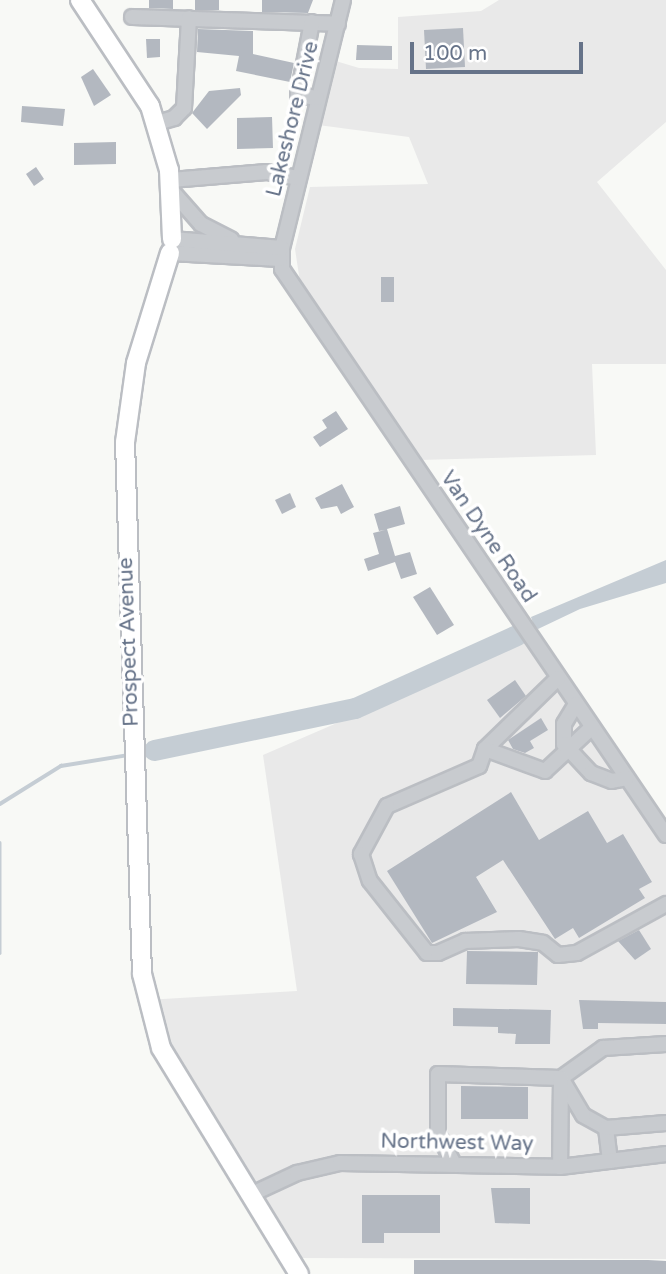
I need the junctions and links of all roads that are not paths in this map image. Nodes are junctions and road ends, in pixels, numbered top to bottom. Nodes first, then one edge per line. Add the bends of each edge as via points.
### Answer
1 (80, 0) edge
2 (343, 0) edge
3 (132, 17) dead end
4 (189, 18) junction
5 (312, 22) junction
6 (338, 24) junction
7 (317, 98) junction
8 (157, 123) junction
9 (298, 178) junction
10 (171, 186) junction
11 (171, 246) junction
12 (260, 246) junction
13 (281, 253) junction
14 (558, 678) junction
15 (576, 704) junction
16 (592, 727) junction
17 (485, 748) junction
18 (568, 749) junction
19 (627, 778) junction
20 (666, 835) edge
21 (666, 904) edge
22 (666, 1044) edge
23 (561, 1078) junction
24 (666, 1123) edge
25 (607, 1128) junction
26 (666, 1154) edge
27 (610, 1161) junction
28 (454, 1164) junction
29 (560, 1167) junction
30 (252, 1194) junction
31 (299, 1274) edge

1 - 8 main road, Prospect Avenue via 136,80
2 - 6 street, Lakeshore Drive
3 - 4 street
4 - 5 street
4 - 8 street via 184,108
5 - 6 street
5 - 7 street via 298,95
6 - 7 street, Lakeshore Drive
7 - 9 street, Lakeshore Drive
8 - 10 main road, Prospect Avenue
9 - 10 street via 267,172
9 - 13 street, Lakeshore Drive
10 - 11 main road, Prospect Avenue
10 - 12 street via 208,229
11 - 12 street
11 - 13 street
11 - 30 main road, Prospect Avenue via 136,363 126,418 139,944 150,1016 171,1064
12 - 13 street
13 - 14 street, Van Dyne Road via 287,279
14 - 15 street, Van Dyne Road
14 - 17 street
15 - 16 street, Van Dyne Road
15 - 18 street via 564,724
16 - 18 street
16 - 19 street, Van Dyne Road
17 - 18 street via 545,771
17 - 21 street via 479,766 387,806 360,855 370,881 427,953 465,941 519,939 543,943 558,955 577,953
18 - 19 street via 591,773 612,781
19 - 20 street, Van Dyne Road
22 - 23 street via 603,1048
23 - 25 street via 583,1115
23 - 28 street via 438,1074 438,1135
23 - 29 street
24 - 25 street
25 - 27 street
26 - 27 street, Northwest Way
27 - 29 street, Northwest Way
28 - 29 street, Northwest Way
28 - 30 street, Northwest Way via 332,1165 286,1177
30 - 31 main road, Prospect Avenue

